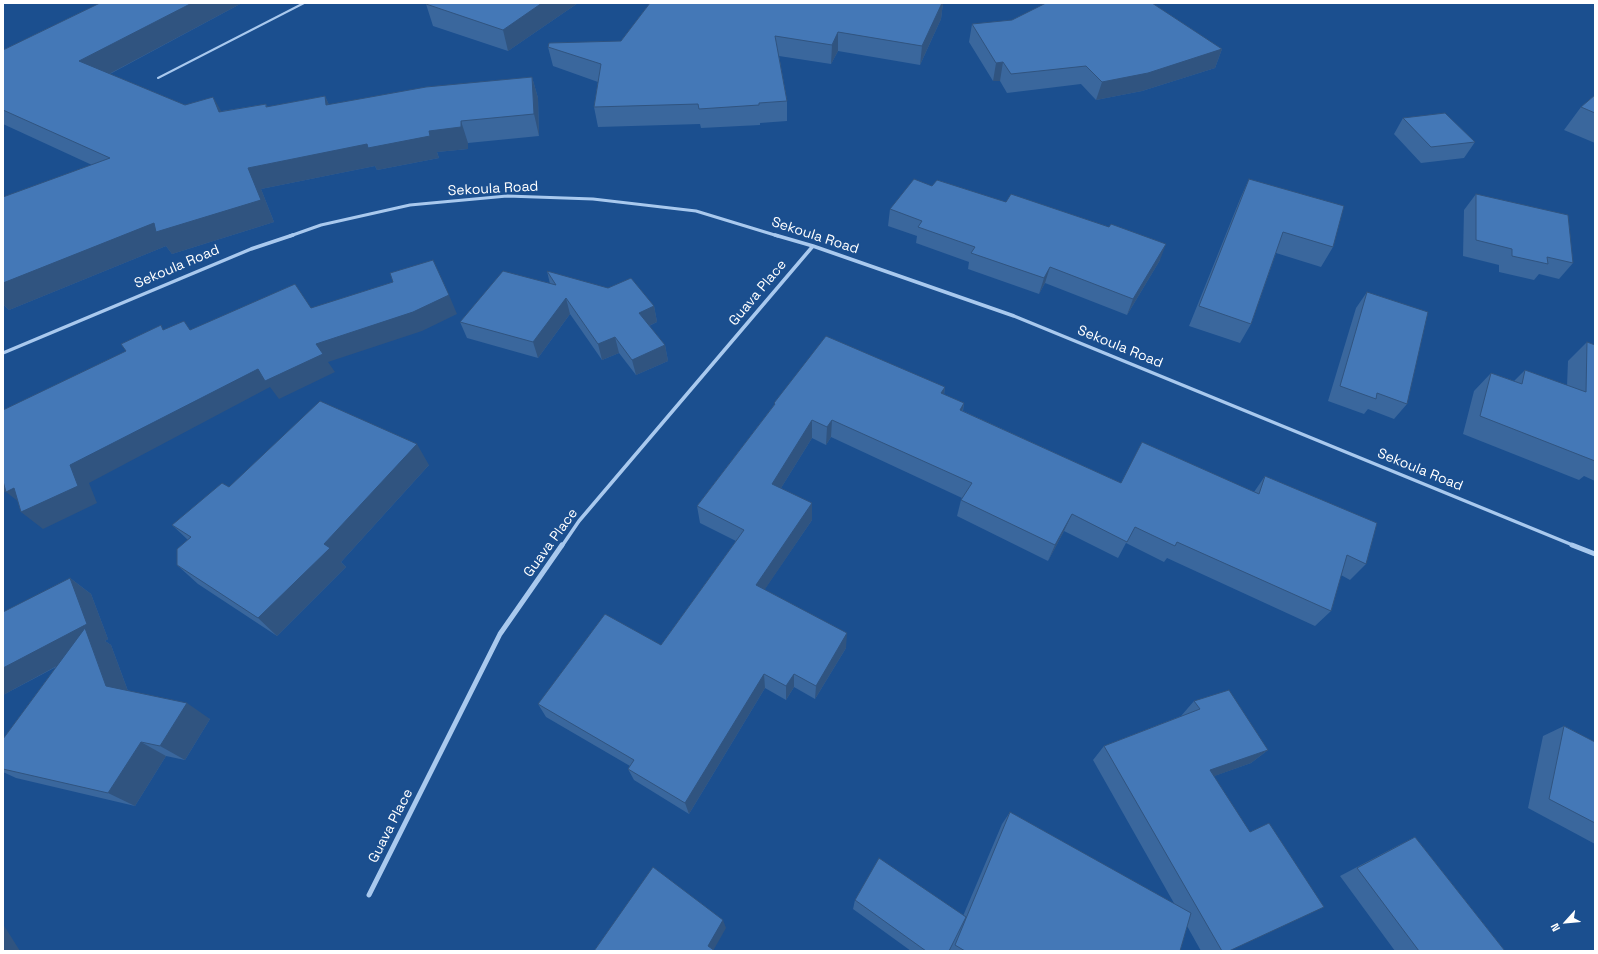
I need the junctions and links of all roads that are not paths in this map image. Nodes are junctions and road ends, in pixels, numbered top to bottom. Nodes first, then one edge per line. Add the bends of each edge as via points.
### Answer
1 (304, 3) edge
2 (158, 78) dead end
3 (813, 246) junction
4 (3, 353) edge
5 (1595, 554) edge
6 (369, 894) dead end

1 - 2 lane
3 - 4 street, Sekoula Road via 696,212 593,199 507,196 410,205 321,225 251,249
3 - 5 street, Sekoula Road via 1014,316
3 - 6 street, Guava Place via 579,521 500,634

